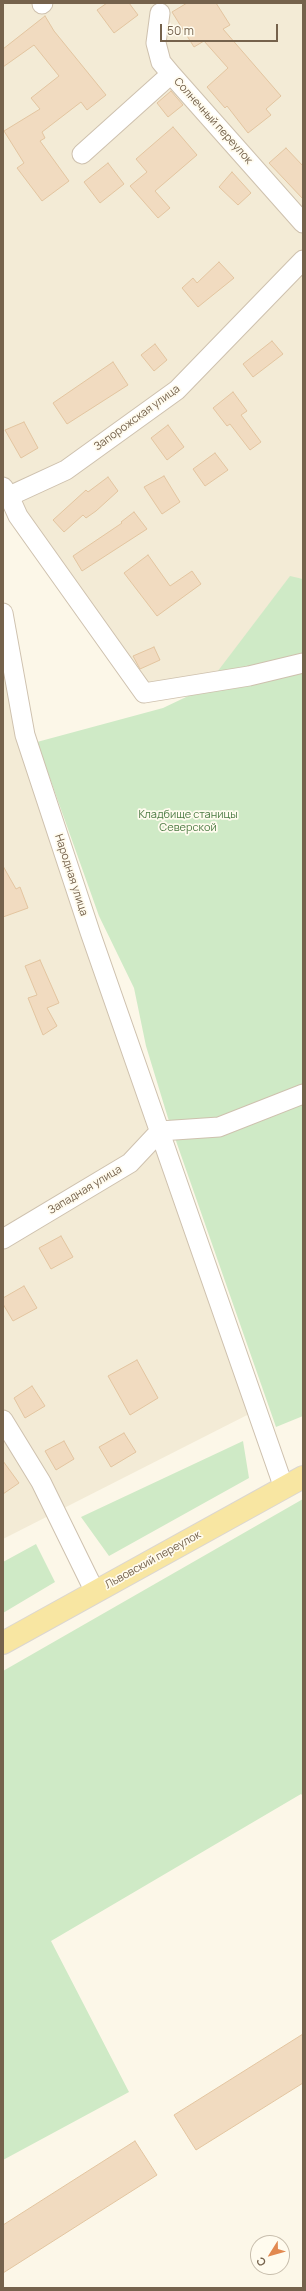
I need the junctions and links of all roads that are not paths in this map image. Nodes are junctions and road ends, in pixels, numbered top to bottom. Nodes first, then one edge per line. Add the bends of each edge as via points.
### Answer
1 (160, 14) dead end
2 (172, 74) junction
3 (82, 154) dead end
4 (303, 222) edge
5 (303, 260) edge
6 (5, 494) edge
7 (3, 613) edge
8 (303, 663) edge
9 (303, 1094) edge
10 (160, 1131) junction
11 (3, 1238) edge
12 (3, 1420) edge
13 (303, 1477) edge
14 (284, 1488) junction
15 (95, 1592) junction
16 (3, 1644) edge

1 - 2 street via 156,43 161,62
2 - 3 street, Солнечный переулок
2 - 4 street, Солнечный переулок
5 - 6 street, Запорожская улица via 177,390 66,470
6 - 8 street via 144,693 248,676
7 - 10 street, Народная улица via 25,735 90,932
9 - 10 street via 219,1127
10 - 11 street, Западная улица via 130,1163
10 - 14 street, Народная улица
12 - 15 street via 41,1482
13 - 14 main road, Львовский переулок
14 - 15 main road, Львовский переулок
15 - 16 main road, Львовский переулок

